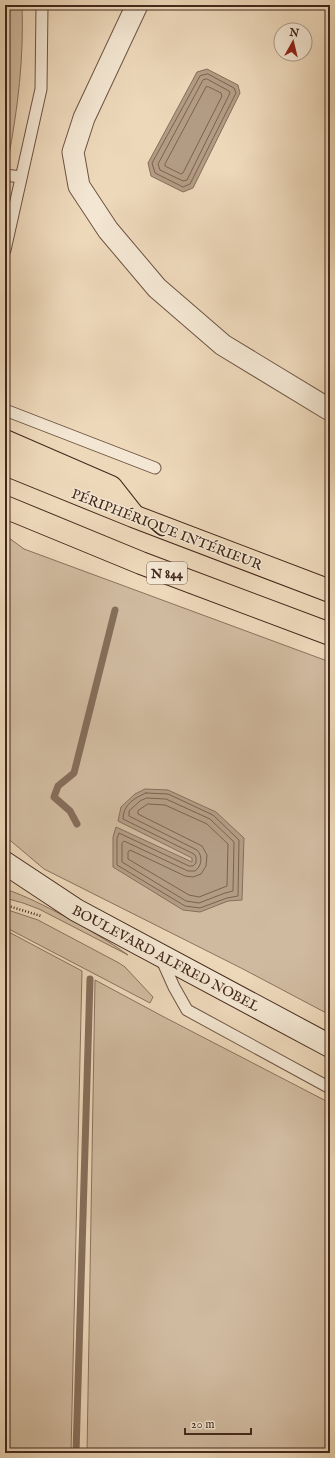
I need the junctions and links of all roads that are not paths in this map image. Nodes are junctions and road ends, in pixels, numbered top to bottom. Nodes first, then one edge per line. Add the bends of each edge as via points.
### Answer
1 (42, 5) edge
2 (137, 5) edge
3 (5, 175) edge
4 (21, 177) junction
5 (5, 250) edge
6 (5, 410) edge
7 (330, 410) edge
8 (5, 441) edge
9 (5, 464) edge
10 (155, 468) dead end
11 (5, 508) edge
12 (133, 516) junction
13 (330, 591) edge
14 (330, 634) edge
15 (6, 877) edge
16 (160, 955) junction
17 (330, 1046) edge
18 (330, 1088) edge

1 - 4 lane via 41,89
2 - 7 street via 84,118 73,152 79,186 108,230 157,288 223,345
3 - 4 lane
4 - 5 lane
6 - 10 lane
8 - 12 highway via 111,487
9 - 12 highway, PÉRIPHÉRIQUE INTÉRIEUR
11 - 14 highway, N 844 via 141,563
12 - 13 highway, PÉRIPHÉRIQUE INTÉRIEUR
15 - 16 main road, BOULEVARD ALFRED NOBEL via 21,888 76,910
16 - 17 main road, BOULEVARD ALFRED NOBEL
16 - 18 lane via 187,1010

